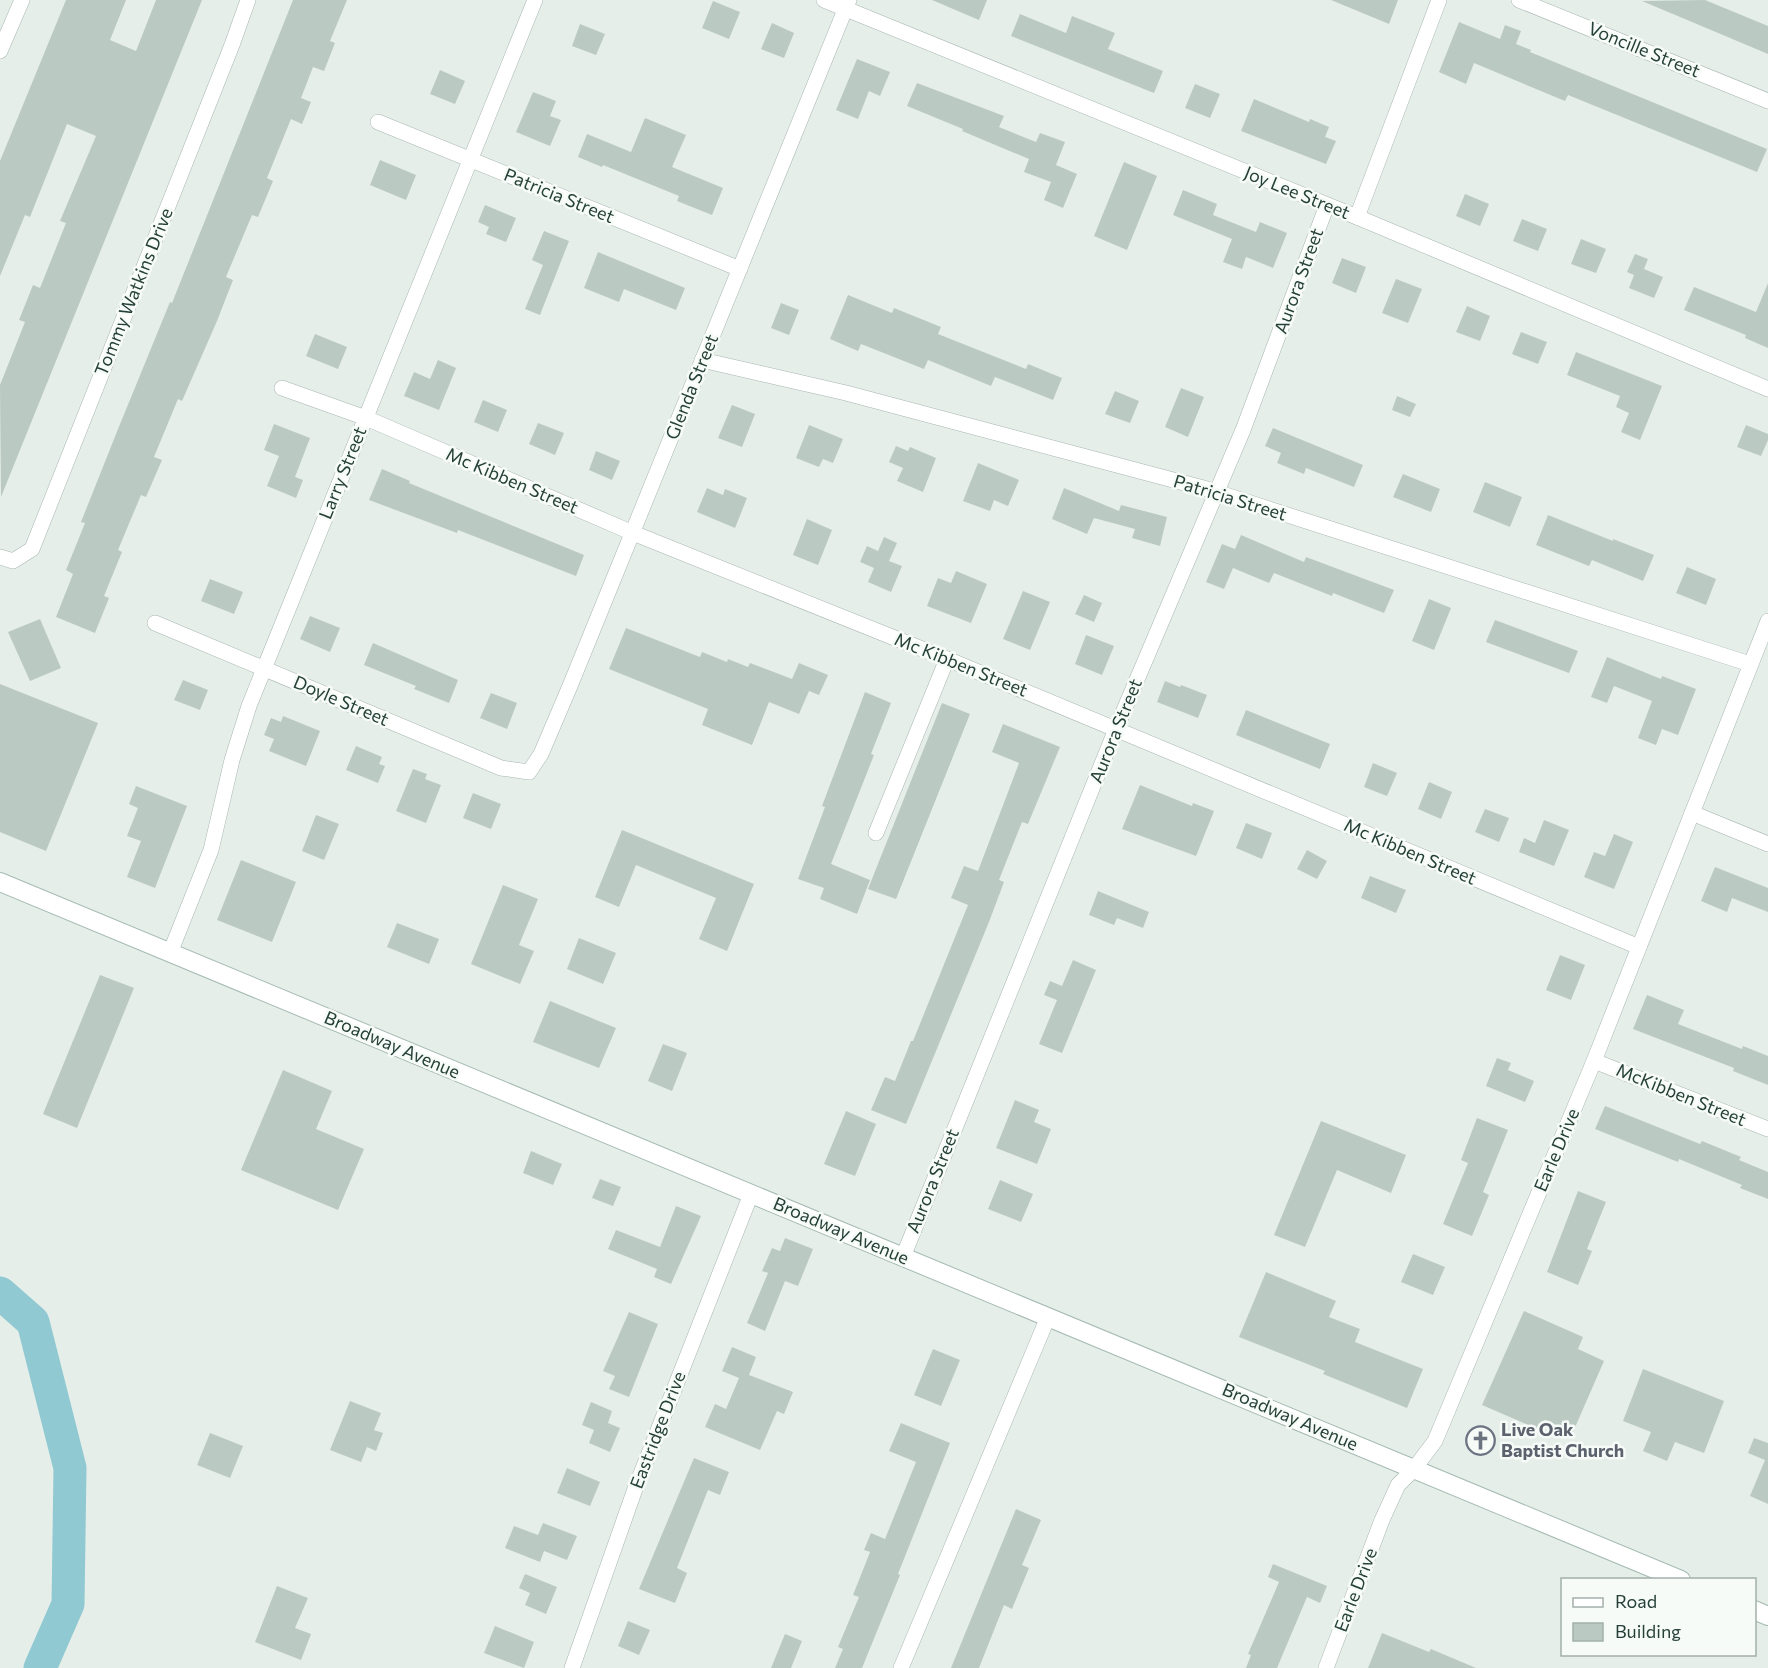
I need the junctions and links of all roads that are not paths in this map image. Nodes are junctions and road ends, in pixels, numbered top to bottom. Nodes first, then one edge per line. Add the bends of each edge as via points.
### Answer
1 (22, 0) edge
2 (248, 0) edge
3 (535, 0) edge
4 (824, 0) edge
5 (1439, 0) edge
6 (1519, 0) edge
7 (847, 4) edge
8 (0, 51) edge
9 (1768, 101) edge
10 (378, 123) dead end
11 (470, 160) junction
12 (1327, 205) junction
13 (1357, 217) junction
14 (740, 269) junction
15 (702, 360) junction
16 (282, 387) dead end
17 (1768, 389) edge
18 (366, 418) junction
19 (1215, 492) junction
20 (633, 533) junction
21 (0, 557) edge
22 (1768, 621) edge
23 (155, 624) dead end
24 (947, 659) junction
25 (1750, 664) junction
26 (264, 669) junction
27 (1116, 729) junction
28 (529, 772) joint
29 (1692, 813) junction
30 (876, 833) dead end
31 (1768, 844) edge
32 (0, 882) edge
33 (1639, 947) junction
34 (170, 953) junction
35 (1594, 1061) junction
36 (1768, 1129) edge
37 (751, 1194) junction
38 (903, 1257) junction
39 (1048, 1317) junction
40 (1414, 1469) junction
41 (1676, 1578) edge
42 (573, 1668) edge
43 (901, 1668) edge
44 (1326, 1668) edge

1 - 8 street
2 - 21 street, Tommy Watkins Drive via 32,549 13,561
3 - 11 street, Larry Street
4 - 7 street, Joy Lee Street
5 - 13 street
6 - 9 street, Voncille Street
7 - 12 street, Joy Lee Street
7 - 14 street, Glenda Street
10 - 11 street, Patricia Street
11 - 14 street, Patricia Street
11 - 18 street, Larry Street
12 - 13 street, Joy Lee Street
12 - 19 street, Aurora Street via 1243,430
13 - 17 street, Joy Lee Street
14 - 15 street, Glenda Street
15 - 19 street, Patricia Street via 846,393
15 - 20 street, Glenda Street
16 - 18 street, Mc Kibben Street
18 - 20 street, Mc Kibben Street
18 - 26 street, Larry Street
19 - 25 street, Patricia Street
19 - 27 street, Aurora Street
20 - 24 street, Mc Kibben Street
20 - 28 street, Glenda Street via 541,754
22 - 25 street, Earle Drive
23 - 26 street, Doyle Street
24 - 27 street, Mc Kibben Street
24 - 30 street
25 - 29 street, Earle Drive
26 - 28 street, Doyle Street via 501,768
26 - 34 street, Larry Street via 232,760 211,850
27 - 33 street, Mc Kibben Street
27 - 38 street, Aurora Street
29 - 31 street
29 - 33 street, Earle Drive
32 - 34 main road, Broadway Avenue
33 - 35 street, Earle Drive
34 - 37 main road, Broadway Avenue
35 - 36 street, McKibben Street
35 - 40 street, Earle Drive via 1435,1441
37 - 38 main road, Broadway Avenue
37 - 42 street, Eastridge Drive via 635,1489
38 - 39 main road, Broadway Avenue
39 - 40 main road, Broadway Avenue
39 - 43 street
40 - 41 main road, Broadway Avenue
40 - 44 street, Earle Drive via 1398,1485 1382,1520

